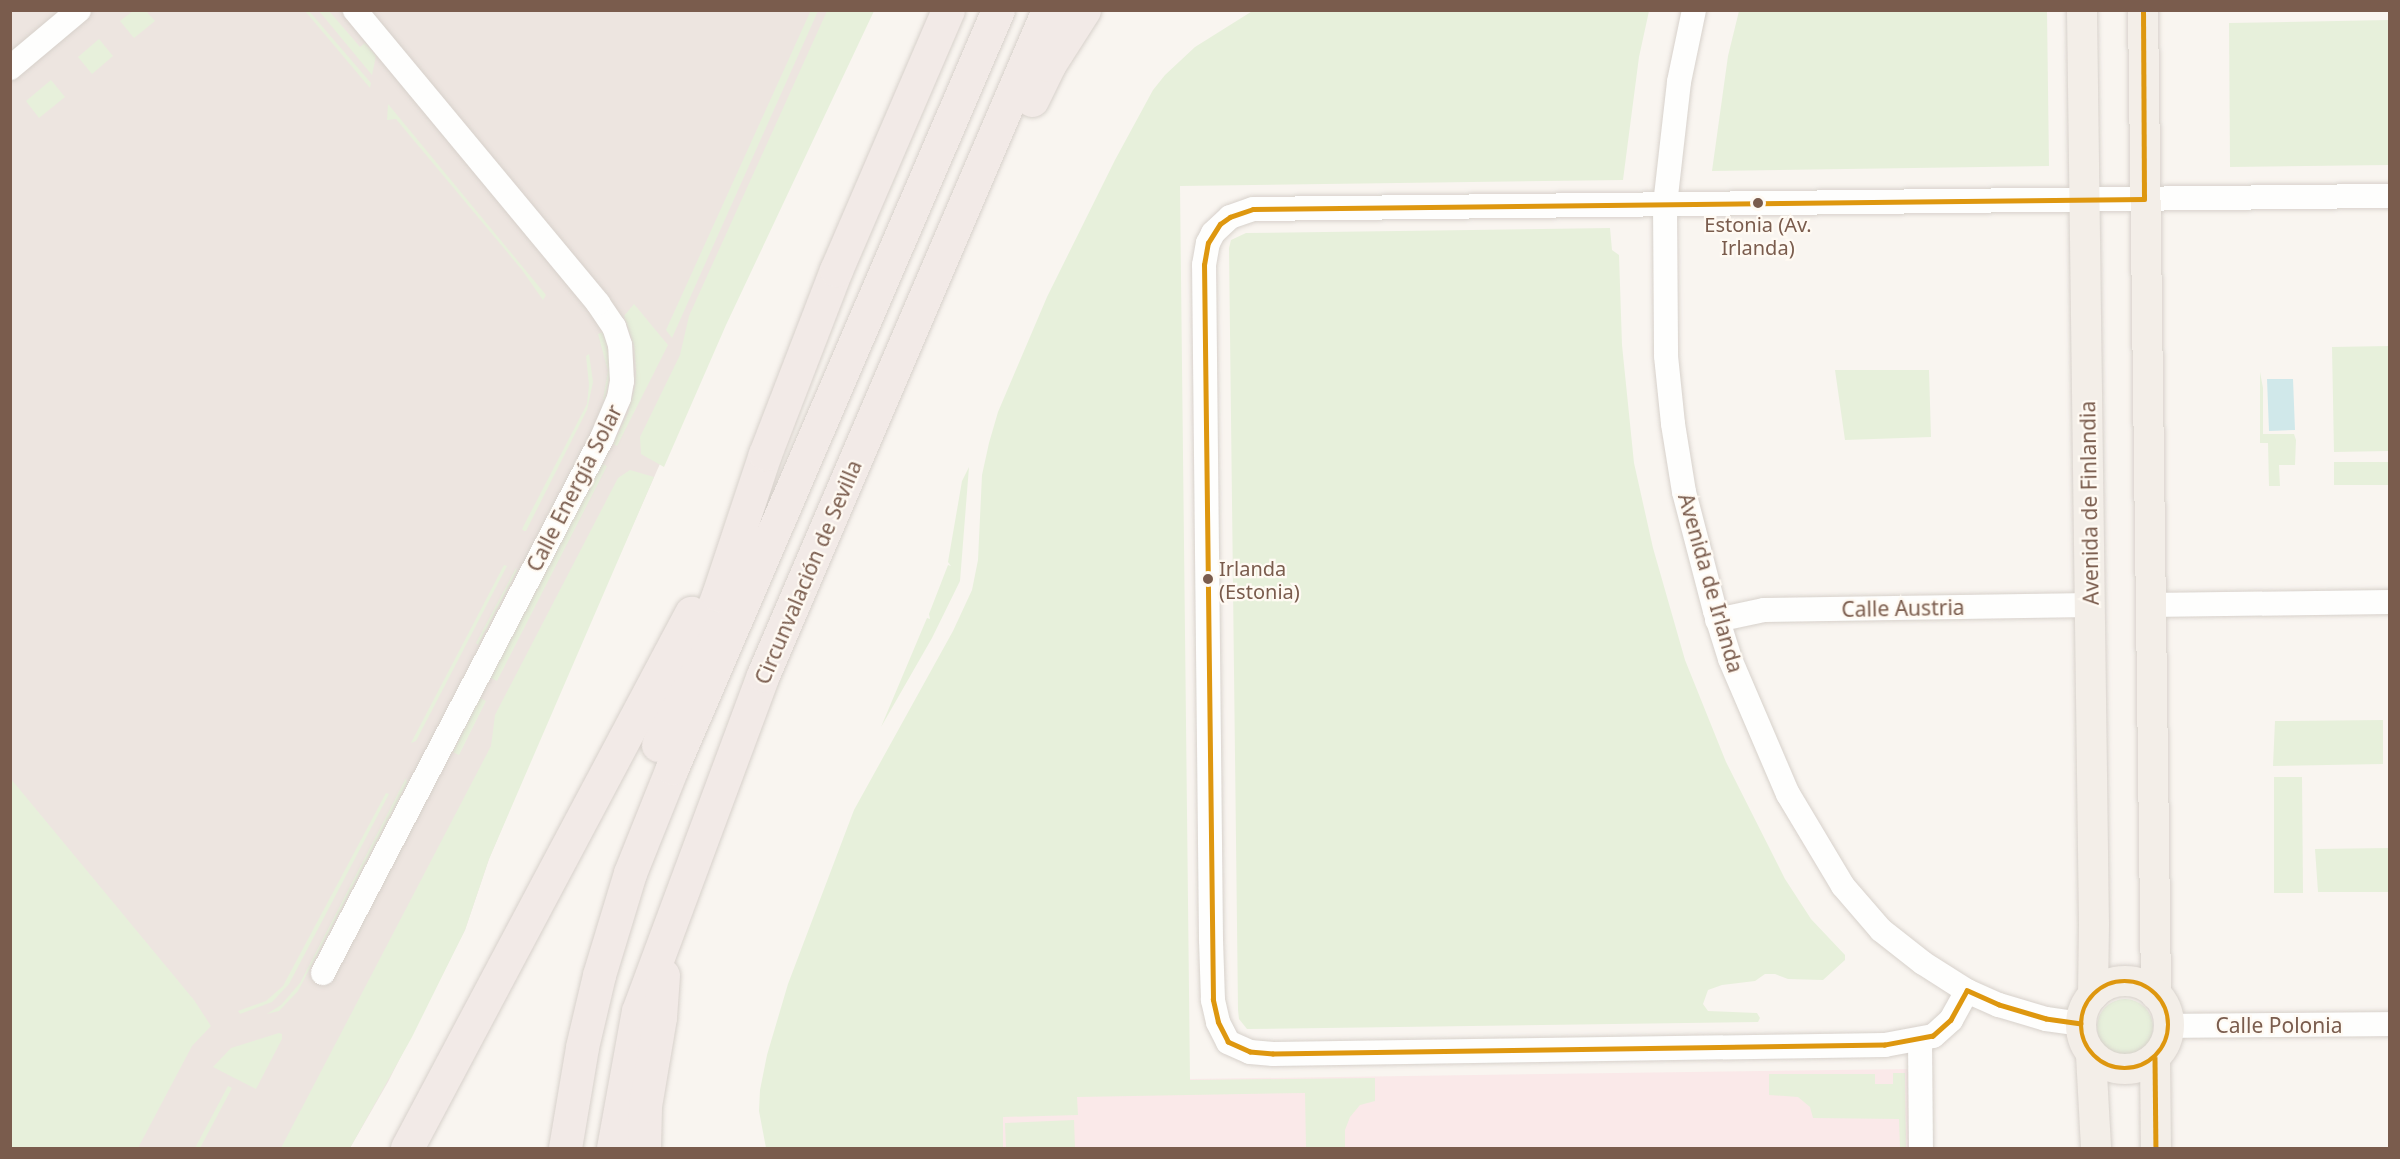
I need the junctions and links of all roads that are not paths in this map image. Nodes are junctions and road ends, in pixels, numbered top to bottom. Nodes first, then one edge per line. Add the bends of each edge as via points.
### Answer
1 (79, 10) edge
2 (355, 10) edge
3 (946, 10) edge
4 (998, 10) edge
5 (1048, 10) edge
6 (1084, 10) edge
7 (1694, 10) edge
8 (2082, 10) edge
9 (2143, 10) edge
10 (10, 68) edge
11 (2390, 196) edge
12 (2085, 198) junction
13 (2144, 199) junction
14 (1665, 204) junction
15 (922, 308) junction
16 (765, 454) junction
17 (2390, 602) edge
18 (2090, 605) junction
19 (2149, 605) junction
20 (1717, 620) junction
21 (666, 934) junction
22 (323, 973) dead end
23 (599, 975) junction
24 (1967, 991) junction
25 (2156, 995) junction
26 (2092, 996) junction
27 (2081, 1024) junction
28 (2390, 1024) edge
29 (2168, 1026) junction
30 (1920, 1040) junction
31 (2091, 1054) junction
32 (2155, 1058) junction
33 (407, 1149) edge
34 (565, 1149) edge
35 (613, 1149) edge
36 (644, 1149) edge
37 (1921, 1149) edge
38 (2096, 1149) edge
39 (2156, 1149) edge

1 - 10 street
2 - 22 street, Calle Energía Solar via 598,303 614,327 620,345 622,381 602,438
3 - 16 highway via 836,270
4 - 23 highway via 672,768 630,873
5 - 15 highway, Circunvalación de Sevilla
6 - 15 highway via 1049,65 968,244
7 - 14 street, Avenida de Irlanda via 1679,82
8 - 12 main road, Avenida de Finlandia
9 - 13 main road
11 - 13 street
12 - 13 street
12 - 14 street
12 - 18 main road, Avenida de Finlandia
13 - 19 main road
14 - 20 street, Avenida de Irlanda via 1666,356 1673,424 1684,492
14 - 30 street via 1252,209 1230,217 1213,233 1204,265 1211,940 1213,1000 1218,1022 1228,1042 1250,1052 1273,1054 1885,1046
15 - 21 highway, Circunvalación de Sevilla via 763,675
16 - 23 highway via 718,595 627,820
16 - 33 highway via 693,608
17 - 19 street
18 - 20 street, Calle Austria via 1764,610
18 - 26 main road, Avenida de Finlandia
19 - 25 main road
20 - 24 street, Avenida de Irlanda via 1752,714 1788,794 1843,886 1881,930
21 - 35 highway, Circunvalación de Sevilla via 638,1011
21 - 36 highway via 660,1017 645,1106
23 - 34 highway
24 - 27 street, Avenida de Irlanda via 2046,1019
24 - 30 street via 1951,1020 1934,1036
25 - 26 main road via 2129,981 2109,984
25 - 29 main road via 2163,1004
26 - 27 main road
27 - 31 main road
28 - 29 street, Calle Polonia
29 - 32 main road
30 - 37 street
31 - 32 main road via 2108,1066 2127,1070
31 - 38 main road
32 - 39 main road

